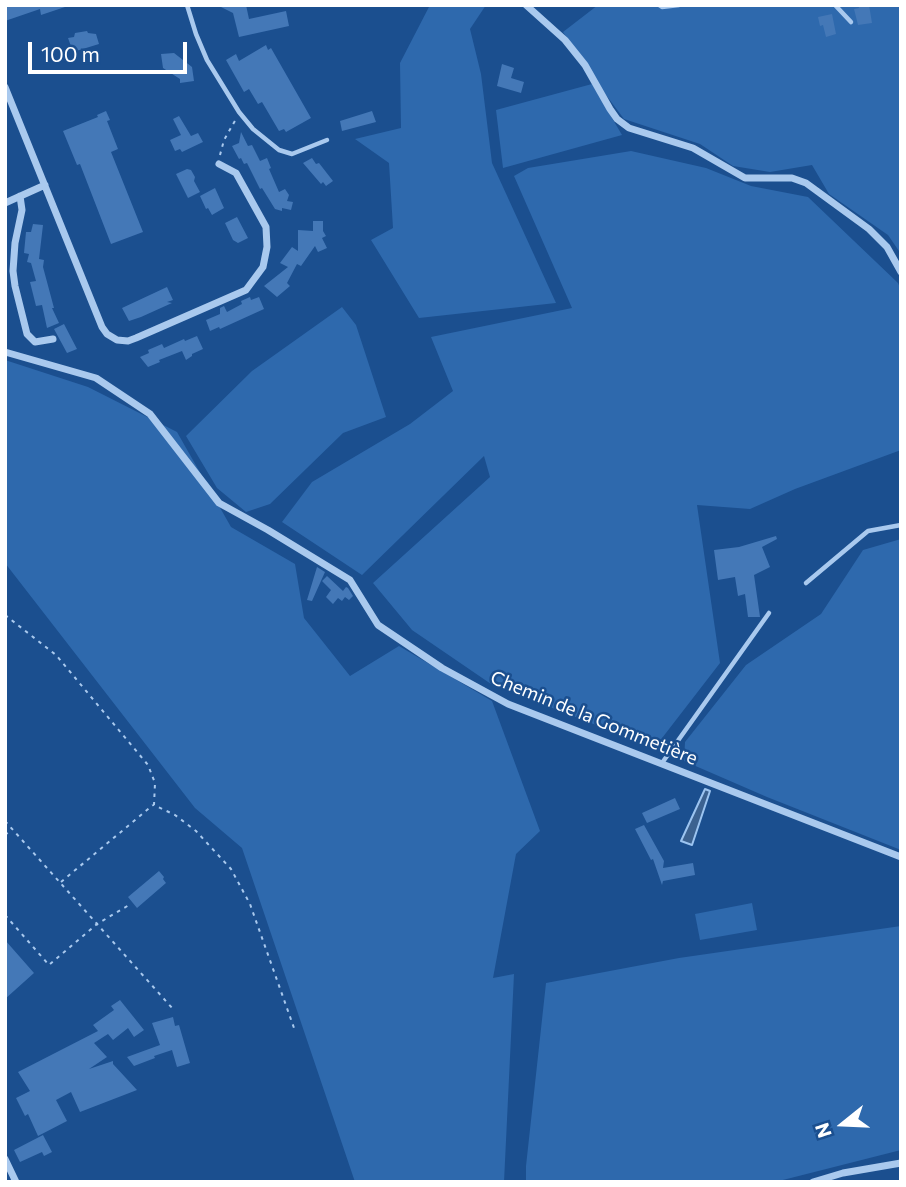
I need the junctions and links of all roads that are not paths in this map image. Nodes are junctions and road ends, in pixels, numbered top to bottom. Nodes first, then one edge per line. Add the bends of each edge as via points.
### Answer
1 (187, 5) edge
2 (526, 5) edge
3 (659, 5) edge
4 (679, 5) edge
5 (835, 5) edge
6 (850, 22) dead end
7 (5, 87) edge
8 (327, 140) dead end
9 (219, 164) road end
10 (45, 185) junction
11 (20, 196) junction
12 (5, 203) edge
13 (9, 271) edge
14 (901, 272) edge
15 (53, 339) dead end
16 (5, 352) edge
17 (901, 525) edge
18 (806, 583) dead end
19 (769, 613) dead end
20 (661, 764) junction
21 (901, 857) edge
22 (5, 1159) edge
23 (901, 1163) edge
24 (16, 1182) edge
25 (813, 1182) edge

1 - 8 lane via 207,60 253,129 279,150 292,154
2 - 14 street via 565,40 617,119 629,128 694,148 745,178 792,178 806,183 869,229 887,247
3 - 4 lane
5 - 6 lane
7 - 10 street
9 - 10 street via 236,173 266,227 263,267 246,290 128,341 117,340 102,327
10 - 11 street
11 - 12 street
11 - 13 street via 22,210
13 - 15 street via 27,334 35,342
16 - 20 street, Chemin de la Gommetière via 96,378 150,414 219,503 350,580 378,625 442,668 508,704
17 - 18 lane via 868,531
19 - 20 lane
20 - 21 street, Chemin de la Gommetière
22 - 24 street
23 - 25 street

